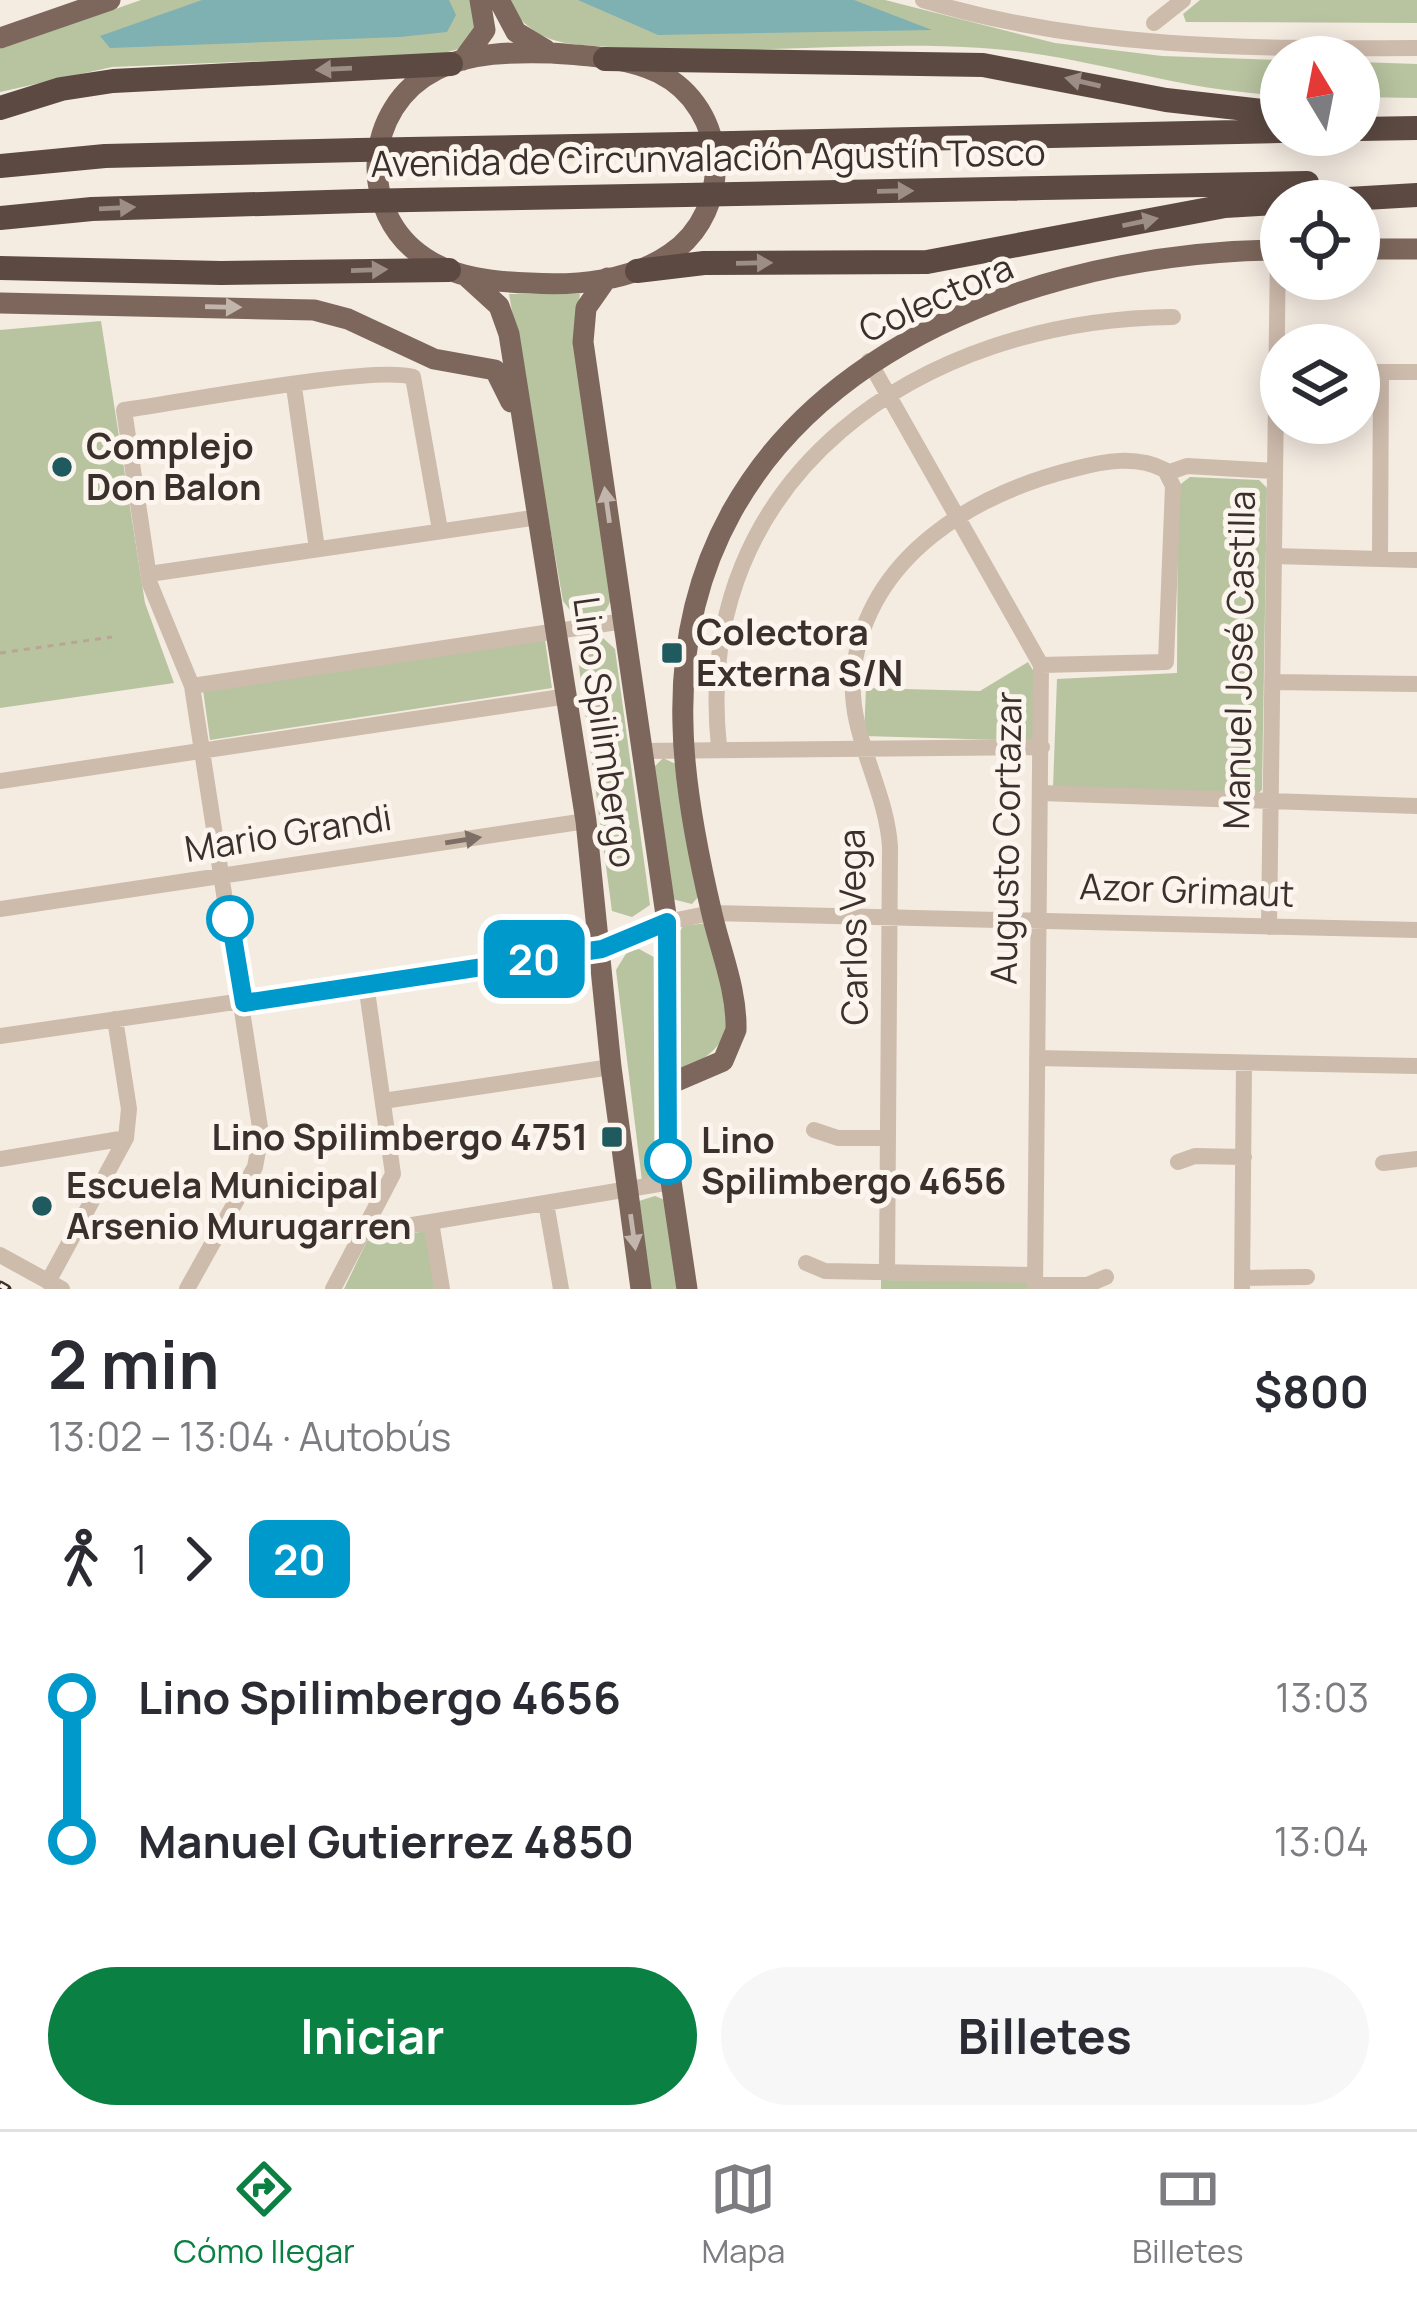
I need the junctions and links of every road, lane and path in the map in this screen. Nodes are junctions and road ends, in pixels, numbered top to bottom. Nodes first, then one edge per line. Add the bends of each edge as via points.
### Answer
1 (110, 0) edge
2 (481, 0) edge
3 (499, 0) edge
4 (923, 0) edge
5 (1183, 0) edge
6 (1154, 23) dead end
7 (0, 38) edge
8 (1417, 48) edge
9 (552, 53) junction
10 (605, 58) junction
11 (457, 62) junction
12 (0, 108) edge
13 (1260, 111) edge
14 (1417, 114) edge
15 (1380, 115) edge
16 (1417, 128) edge
17 (1380, 129) edge
18 (1260, 131) edge
19 (0, 166) edge
20 (1417, 180) edge
21 (1417, 195) edge
22 (0, 218) edge
23 (1417, 249) edge
24 (1380, 250) edge
25 (1260, 251) edge
26 (0, 268) edge
27 (637, 271) junction
28 (457, 273) junction
29 (607, 278) junction
30 (0, 303) edge
31 (1173, 317) dead end
32 (869, 361) junction
33 (1381, 372) joint
34 (1417, 372) edge
35 (294, 387) junction
36 (887, 397) junction
37 (1275, 444) edge
38 (530, 460) junction
39 (1274, 472) junction
40 (1167, 473) junction
41 (955, 517) junction
42 (539, 518) junction
43 (440, 530) junction
44 (317, 549) junction
45 (1274, 556) junction
46 (1380, 558) junction
47 (1417, 560) edge
48 (148, 574) junction
49 (624, 621) junction
50 (558, 631) junction
51 (112, 637) dead end
52 (0, 653) edge
53 (1041, 665) junction
54 (1273, 682) junction
55 (1417, 684) edge
56 (192, 686) junction
57 (568, 696) junction
58 (685, 748) junction
59 (719, 748) junction
60 (862, 748) junction
61 (1042, 748) junction
62 (203, 751) junction
63 (642, 752) junction
64 (0, 781) edge
65 (1041, 793) junction
66 (1271, 805) junction
67 (1417, 806) edge
68 (586, 820) junction
69 (223, 877) junction
70 (0, 909) edge
71 (711, 913) junction
72 (890, 915) junction
73 (1039, 917) junction
74 (667, 922) junction
75 (1269, 927) junction
76 (1417, 930) edge
77 (602, 949) junction
78 (366, 984) junction
79 (244, 1003) junction
80 (115, 1019) junction
81 (0, 1036) edge
82 (1037, 1058) junction
83 (1244, 1064) junction
84 (1417, 1066) edge
85 (610, 1067) junction
86 (668, 1085) junction
87 (383, 1101) junction
88 (814, 1130) dead end
89 (126, 1138) junction
90 (886, 1138) junction
91 (1244, 1157) junction
92 (0, 1159) edge
93 (1417, 1159) edge
94 (1178, 1162) dead end
95 (1383, 1163) dead end
96 (670, 1182) junction
97 (627, 1189) junction
98 (546, 1203) junction
99 (430, 1222) junction
100 (364, 1233) junction
101 (0, 1256) edge
102 (806, 1263) dead end
103 (887, 1271) junction
104 (1106, 1277) dead end
105 (1307, 1277) dead end
106 (1035, 1283) edge
107 (1242, 1283) edge
108 (55, 1285) edge
109 (187, 1289) edge
110 (333, 1289) edge
111 (442, 1289) edge
112 (561, 1289) edge
113 (641, 1289) edge
114 (687, 1289) edge

1 - 7 main road
2 - 11 main road via 485,30
3 - 9 main road via 520,36
4 - 8 street via 1118,40
5 - 6 street
9 - 10 main road
9 - 11 main road
13 -> 10 highway via 982,64
10 - 27 main road via 679,86 703,115 715,148 714,189 702,221 675,251
11 -> 12 highway via 112,81
11 - 28 main road via 419,80 396,103 376,162 396,229 417,252
14 - 15 highway
16 - 17 highway
18 - 19 highway, Avenida de Circunvalación Agustín Tosco, bridge via 359,150
22 -> 20 highway, Avenida de Circunvalación Agustín Tosco, bridge via 136,207
27 -> 21 highway via 927,262 1225,206
23 - 24 main road
25 - 32 main road, Colectora via 1166,257 1082,275 953,320
26 -> 28 highway
27 - 29 main road
28 - 29 main road via 541,284
28 - 38 main road, Lino Spilimbergo via 490,294 505,320
49 -> 29 main road, Lino Spilimbergo via 582,328
30 -> 38 main road via 338,316 417,352 500,374
31 - 36 street via 1094,322 1005,345
32 - 36 street, Augusto Cortazar
32 - 58 main road, Colectora via 794,424 725,522 688,632
33 - 34 street
33 - 46 street
35 - 43 street via 412,377
35 - 44 street
35 - 48 street via 124,410
36 - 41 street, Augusto Cortazar
36 - 59 street via 811,455 750,543 719,633
37 - 39 street, Manuel José Castilla
38 - 42 main road, Lino Spilimbergo
39 - 40 street, Carlos Vega via 1187,466
39 - 45 street, Manuel José Castilla
40 - 41 street, Carlos Vega via 1138,461 1086,466
40 - 53 street via 1173,486 1166,662
41 - 53 street, Augusto Cortazar
41 - 60 street, Carlos Vega via 896,571 870,614 854,670
42 - 43 street
42 - 50 main road, Lino Spilimbergo
43 - 44 street
44 - 48 street
45 - 46 street
45 - 54 street, Manuel José Castilla
46 - 47 street
48 - 56 street
49 - 50 street
49 - 63 main road, Lino Spilimbergo
50 - 56 street
50 - 57 main road, Lino Spilimbergo
51 - 52 path
53 - 61 street, Augusto Cortazar
54 - 55 street
54 - 66 street, Manuel José Castilla
56 - 62 street
57 - 62 street
57 - 68 main road, Lino Spilimbergo
58 - 59 street
58 - 63 street
58 - 71 main road, Colectora
59 - 60 street
60 - 61 street
60 - 72 street, Carlos Vega via 889,832
61 - 65 street, Augusto Cortazar
62 - 64 street
62 - 69 street
63 - 74 main road, Lino Spilimbergo
65 - 66 street
65 - 73 street, Augusto Cortazar
66 - 67 street
66 - 75 street, Manuel José Castilla
69 -> 68 street, Mario Grandi
68 - 77 main road, Lino Spilimbergo
69 - 70 street, Mario Grandi
69 - 79 street
71 - 72 street, Azor Grimaut
71 - 74 street, Azor Grimaut
71 - 86 main road, Colectora via 736,1030 723,1061
72 - 73 street, Azor Grimaut
72 - 90 street, Carlos Vega
73 - 75 street, Azor Grimaut
73 - 82 street, Augusto Cortazar
74 - 77 street, Azor Grimaut
74 - 86 main road, Lino Spilimbergo
75 - 76 street, Azor Grimaut
77 - 78 street, Azor Grimaut
77 - 85 main road, Lino Spilimbergo
78 - 79 street, Azor Grimaut
78 - 87 street
79 - 80 street, Azor Grimaut
79 - 109 street via 260,1149
80 - 81 street, Azor Grimaut
80 - 89 street
82 - 83 street
82 - 106 street, Augusto Cortazar
83 - 84 street
83 - 91 street
85 - 87 street
85 - 97 main road, Lino Spilimbergo
86 - 96 main road, Lino Spilimbergo
87 - 100 street via 393,1174
88 - 90 street
89 - 92 street
89 - 108 street
90 - 103 street, Carlos Vega
91 - 94 street
91 - 107 street
93 - 95 street
96 - 97 street
96 - 114 main road, Lino Spilimbergo
97 - 98 street
97 -> 113 main road, Lino Spilimbergo
98 - 99 street
98 - 112 street
99 - 100 street
99 - 111 street
100 - 110 street
101 - 108 street
102 - 103 street
103 - 106 street
104 - 106 street via 1087,1285
105 - 107 street

